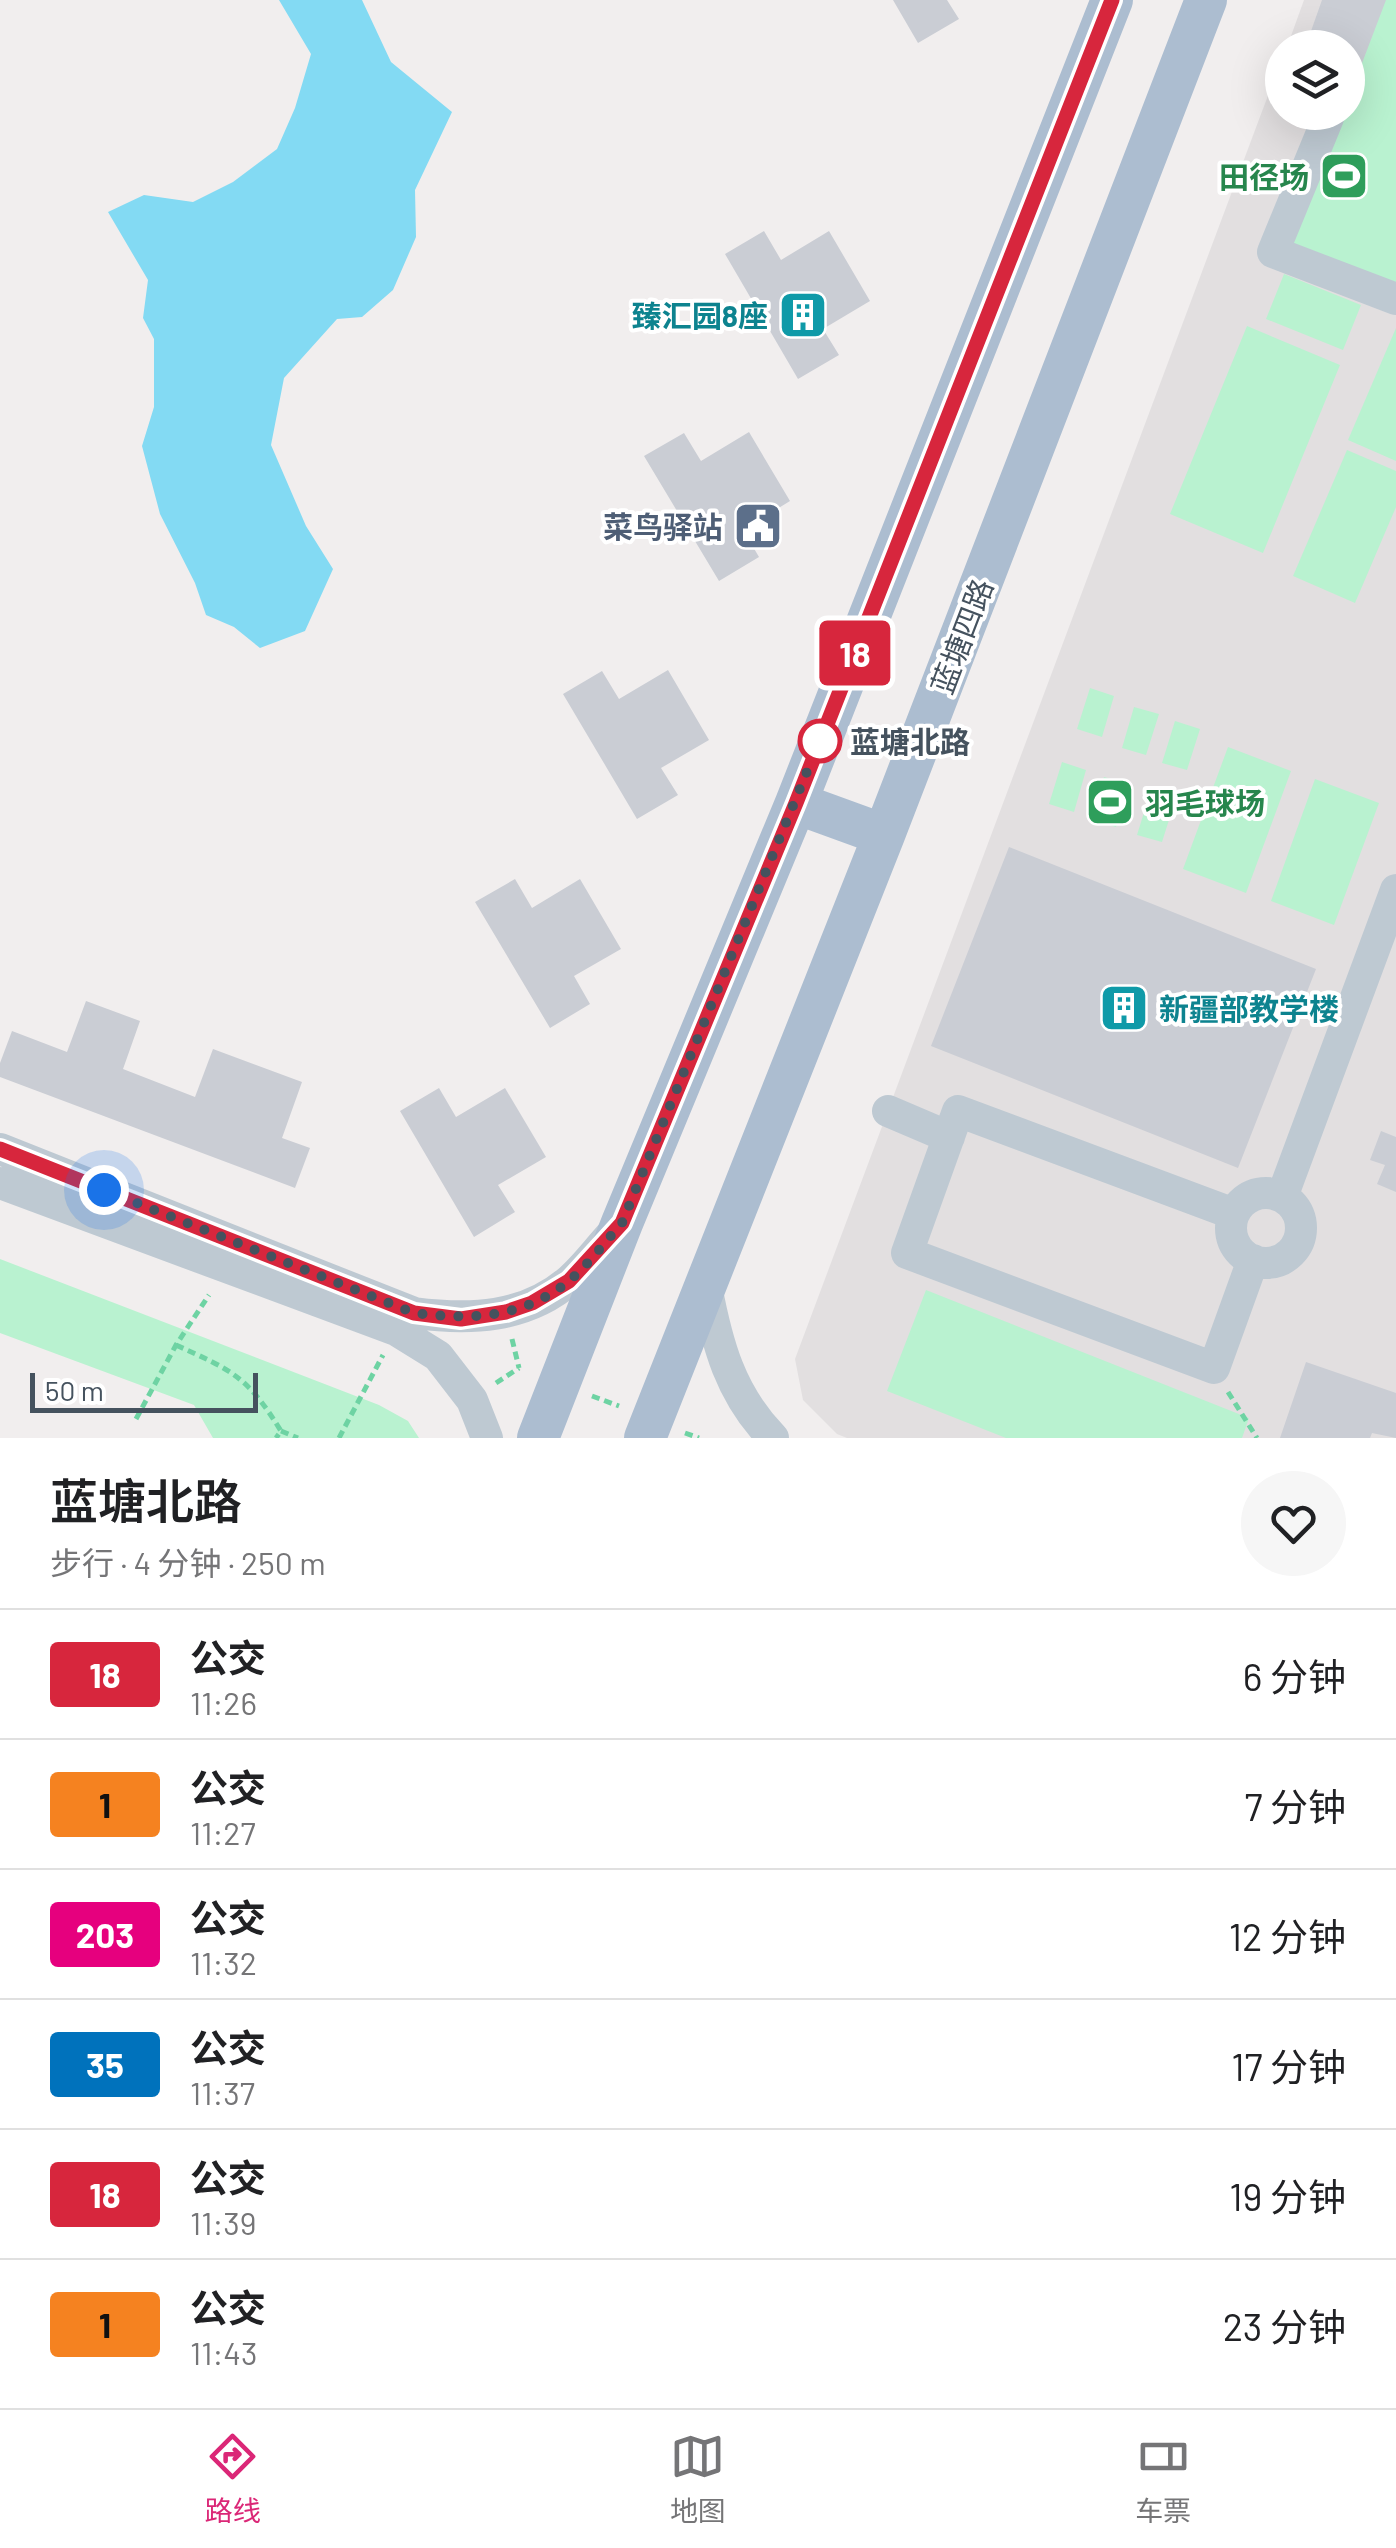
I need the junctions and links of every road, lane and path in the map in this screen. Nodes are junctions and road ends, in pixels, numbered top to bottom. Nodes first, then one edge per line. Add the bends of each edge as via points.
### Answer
1 (1112, 0) edge
2 (1206, 0) edge
3 (1323, 130) edge
4 (1396, 299) edge
5 (796, 803) junction
6 (884, 835) junction
7 (1396, 890) edge
8 (888, 1111) dead end
9 (949, 1137) junction
10 (0, 1149) edge
11 (0, 1183) edge
12 (1282, 1197) junction
13 (1234, 1214) junction
14 (622, 1223) junction
15 (1253, 1260) junction
16 (227, 1268) junction
17 (706, 1286) junction
18 (396, 1330) junction
19 (176, 1345) junction
20 (519, 1368) dead end
21 (1214, 1368) junction
22 (560, 1383) junction
23 (136, 1419) dead end
24 (649, 1429) edge
25 (278, 1435) edge
26 (298, 1438) edge
27 (340, 1438) edge
28 (487, 1438) edge
29 (538, 1438) edge
30 (699, 1438) edge
31 (773, 1438) edge
32 (1257, 1438) edge

1 - 5 main road
2 - 6 main road, 蓝塘四路
3 - 4 street via 1274,252
5 - 6 main road
5 - 14 main road
6 - 17 main road, 蓝塘四路
7 - 12 street
8 - 9 street
9 - 13 street via 958,1111
9 - 21 street via 906,1253
10 - 14 street via 414,1313 461,1319 532,1303 569,1281
11 - 16 street
12 - 13 street via 1249,1197
12 - 15 street via 1298,1214 1295,1248 1276,1262
13 - 15 street via 1236,1246
14 - 22 main road
15 - 21 street
16 - 18 street
16 - 19 path
17 - 24 main road, 蓝塘四路
17 - 31 street via 724,1364
18 - 27 path
18 - 28 street via 438,1356 472,1400
19 - 23 path
19 - 25 path via 248,1384
20 - 22 path
21 - 32 path
22 - 24 path
22 - 29 main road
24 - 30 path
25 - 26 path

